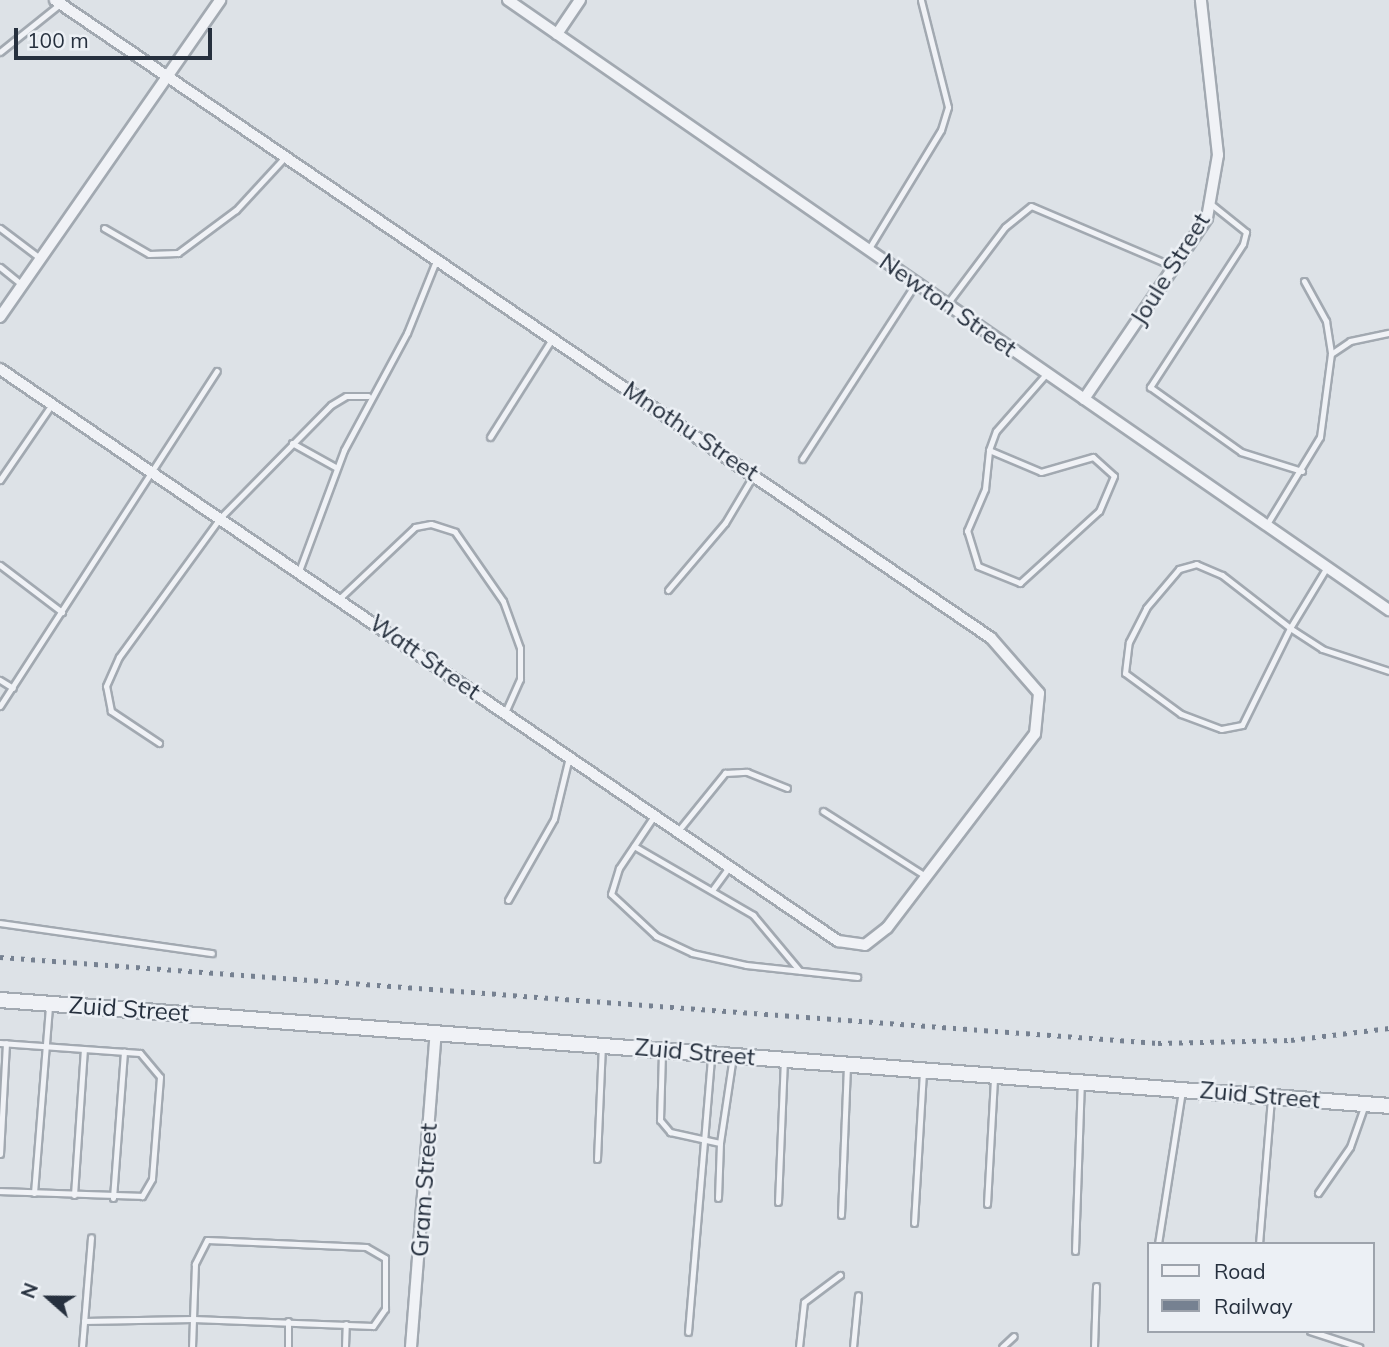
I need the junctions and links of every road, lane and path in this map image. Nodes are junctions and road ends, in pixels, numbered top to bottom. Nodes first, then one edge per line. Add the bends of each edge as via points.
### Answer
1 (220, 0) edge
2 (508, 0) edge
3 (580, 0) edge
4 (921, 0) edge
5 (1201, 0) edge
6 (58, 2) edge
7 (557, 34) junction
8 (0, 52) edge
9 (168, 79) junction
10 (283, 159) junction
11 (1211, 204) junction
12 (104, 228) dead end
13 (0, 229) edge
14 (868, 250) junction
15 (41, 259) junction
16 (436, 261) junction
17 (0, 267) edge
18 (1175, 267) junction
19 (1304, 281) dead end
20 (916, 283) junction
21 (22, 285) junction
22 (947, 304) junction
23 (0, 317) edge
24 (1389, 333) edge
25 (552, 339) junction
26 (1331, 354) junction
27 (0, 369) edge
28 (216, 371) dead end
29 (1047, 373) junction
30 (368, 396) junction
31 (1084, 399) junction
32 (52, 404) junction
33 (490, 437) dead end
34 (292, 443) junction
35 (989, 450) junction
36 (803, 458) dead end
37 (337, 468) junction
38 (1301, 471) junction
39 (153, 472) junction
40 (755, 473) junction
41 (0, 480) edge
42 (220, 518) junction
43 (1266, 525) junction
44 (0, 565) edge
45 (1328, 567) junction
46 (299, 571) junction
47 (668, 590) dead end
48 (340, 598) junction
49 (1389, 610) edge
50 (62, 612) junction
51 (1290, 628) junction
52 (1389, 671) edge
53 (0, 680) edge
54 (13, 688) junction
55 (0, 706) edge
56 (505, 713) junction
57 (159, 743) dead end
58 (569, 757) junction
59 (786, 788) dead end
60 (823, 811) dead end
61 (654, 815) junction
62 (677, 832) junction
63 (634, 846) junction
64 (729, 867) junction
65 (928, 878) junction
66 (713, 889) junction
67 (508, 900) dead end
68 (0, 923) edge
69 (851, 945) joint
70 (212, 953) dead end
71 (799, 970) junction
72 (857, 977) dead end
73 (0, 1000) edge
74 (49, 1003) junction
75 (436, 1032) junction
76 (3, 1043) edge
77 (602, 1045) junction
78 (47, 1046) junction
79 (84, 1049) junction
80 (662, 1050) junction
81 (124, 1051) junction
82 (711, 1054) junction
83 (733, 1055) junction
84 (784, 1059) junction
85 (847, 1064) junction
86 (923, 1069) junction
87 (994, 1074) junction
88 (1081, 1081) junction
89 (1182, 1089) junction
90 (1271, 1096) junction
91 (1365, 1104) junction
92 (1389, 1106) edge
93 (702, 1139) junction
94 (720, 1143) junction
95 (0, 1154) edge
96 (597, 1159) dead end
97 (0, 1191) edge
98 (34, 1193) junction
99 (1318, 1193) dead end
100 (74, 1195) junction
101 (113, 1198) junction
102 (718, 1198) dead end
103 (778, 1202) dead end
104 (986, 1204) dead end
105 (841, 1215) dead end
106 (914, 1223) dead end
107 (91, 1237) dead end
108 (1158, 1242) edge
109 (1259, 1242) edge
110 (1075, 1251) dead end
111 (840, 1275) dead end
112 (1096, 1286) dead end
113 (858, 1295) dead end
114 (193, 1320) junction
115 (83, 1321) junction
116 (288, 1321) junction
117 (346, 1324) junction
118 (688, 1332) dead end
119 (1316, 1333) edge
120 (1014, 1336) dead end
121 (82, 1347) edge
122 (192, 1347) edge
123 (288, 1347) edge
124 (345, 1347) edge
125 (411, 1347) edge
126 (799, 1347) edge
127 (853, 1347) edge
128 (1002, 1347) edge
129 (1094, 1347) edge
130 (1359, 1347) edge

1 - 9 street
2 - 7 street, Newton Street
3 - 7 street
4 - 14 lane via 948,107 941,131
5 - 11 street, Joule Street via 1217,155
6 - 8 lane
6 - 9 street, Mnothu Street
7 - 14 street, Newton Street
9 - 10 street, Mnothu Street
9 - 15 street
10 - 12 lane via 236,210 177,253 149,254
10 - 16 street, Mnothu Street
11 - 18 street, Joule Street
11 - 38 lane via 1246,232 1243,244 1150,387 1241,452
13 - 15 lane
14 - 20 street, Newton Street
15 - 21 street
16 - 25 street, Mnothu Street
16 - 30 lane via 407,333
17 - 21 lane
18 - 22 lane via 1031,206 1005,227
18 - 31 street, Joule Street
19 - 26 lane via 1326,321
20 - 22 street, Newton Street
20 - 36 lane
21 - 23 street
22 - 29 street, Newton Street
24 - 26 lane via 1350,341
25 - 33 lane
25 - 40 street, Mnothu Street
26 - 38 lane via 1320,437
27 - 32 street, Watt Street
28 - 39 lane
29 - 31 street, Newton Street
29 - 35 lane via 1002,420
30 - 34 lane via 340,399
30 - 37 lane
31 - 43 street, Newton Street
32 - 39 street, Watt Street
32 - 41 lane
34 - 37 lane
34 - 42 lane
35 - 35 lane via 985,489 967,531 969,550 988,574 1020,583 1099,511 1114,476 1093,457 1041,472
37 - 46 lane
38 - 43 lane
39 - 42 street, Watt Street
39 - 50 lane
40 - 47 lane via 725,523
40 - 65 street, Mnothu Street via 991,638 1039,693 1039,719 1022,757
42 - 46 street, Watt Street
42 - 57 lane via 108,675 111,712
43 - 45 street, Newton Street
44 - 50 lane
45 - 49 street, Newton Street
45 - 51 lane
46 - 48 street, Watt Street
48 - 56 street, Watt Street
48 - 56 lane via 415,527 431,523 454,532 503,601 520,648 520,679
50 - 54 lane
51 - 51 lane via 1253,712 1234,728 1181,714 1125,673 1129,642 1146,608 1188,565 1222,575
51 - 52 lane via 1341,658
53 - 54 lane
54 - 55 lane
56 - 58 street, Watt Street
58 - 61 street, Watt Street
58 - 67 lane via 554,819
59 - 62 lane via 747,772 725,773
60 - 65 lane
61 - 62 street, Watt Street
61 - 63 lane
62 - 64 street, Watt Street
63 - 66 lane
63 - 71 lane via 611,894 656,936 692,953
64 - 66 lane
64 - 69 street, Watt Street
65 - 69 street, Mnothu Street via 876,940
66 - 71 lane via 768,927
68 - 70 lane
71 - 72 lane
73 - 74 street, Zuid Street
74 - 75 street, Zuid Street
74 - 78 lane
75 - 77 street, Zuid Street
75 - 125 street, Gram Street
76 - 78 lane
76 - 95 lane
77 - 80 street, Zuid Street
77 - 96 lane
78 - 79 lane
78 - 98 lane
79 - 81 lane
79 - 100 lane
80 - 82 street, Zuid Street
80 - 93 lane via 660,1120 670,1132
81 - 101 lane
81 - 101 lane via 147,1057 160,1077 151,1185 142,1196
82 - 83 street, Zuid Street
82 - 93 lane
83 - 84 street, Zuid Street
83 - 94 lane
84 - 85 street, Zuid Street
84 - 103 lane
85 - 86 street, Zuid Street
85 - 105 lane
86 - 87 street, Zuid Street
86 - 106 lane
87 - 88 street, Zuid Street
87 - 104 lane
88 - 89 street, Zuid Street
88 - 110 lane
89 - 90 street, Zuid Street
89 - 108 lane
90 - 91 street, Zuid Street
90 - 109 lane
91 - 92 street, Zuid Street
91 - 99 lane via 1350,1147
93 - 94 lane
93 - 118 lane
94 - 102 lane
97 - 98 lane
98 - 100 lane
100 - 101 lane
107 - 115 lane
111 - 126 lane via 804,1302
112 - 129 lane
113 - 127 lane
114 - 115 lane
114 - 116 lane
114 - 117 lane via 197,1253 206,1240 218,1238 381,1254 388,1265 382,1317 373,1326
114 - 122 lane
115 - 121 lane
116 - 117 lane
116 - 123 lane
117 - 124 lane
119 - 130 lane
120 - 128 lane

